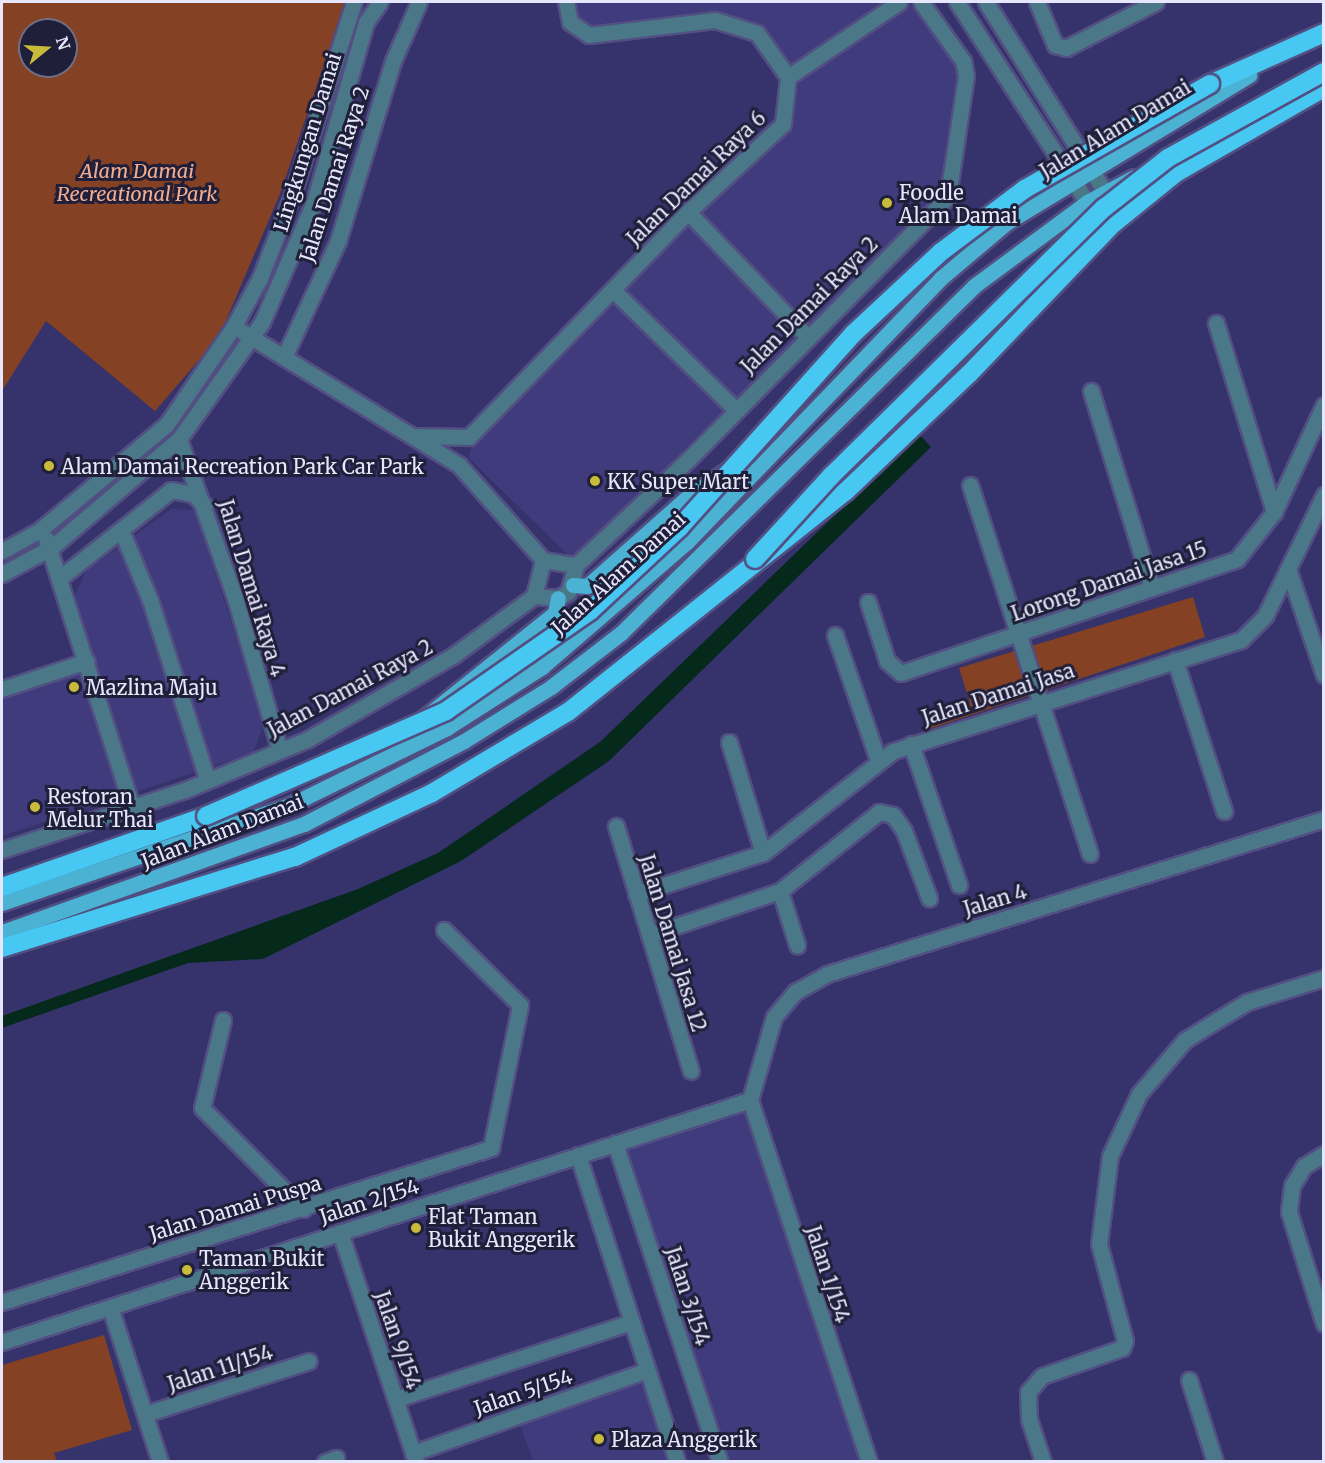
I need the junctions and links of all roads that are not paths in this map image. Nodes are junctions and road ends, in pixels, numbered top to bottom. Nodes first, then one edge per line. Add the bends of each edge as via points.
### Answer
1 (354, 2) edge
2 (380, 2) edge
3 (418, 2) edge
4 (566, 2) edge
5 (899, 2) edge
6 (921, 2) edge
7 (957, 2) edge
8 (986, 2) edge
9 (1037, 2) edge
10 (1156, 2) edge
11 (1323, 34) edge
12 (1323, 67) edge
13 (1323, 72) edge
14 (788, 77) junction
15 (1304, 77) junction
16 (1323, 77) edge
17 (1323, 88) edge
18 (1089, 167) junction
19 (1071, 178) junction
20 (1105, 192) junction
21 (1087, 202) junction
22 (688, 212) junction
23 (613, 290) junction
24 (1216, 323) dead end
25 (234, 326) junction
26 (806, 335) junction
27 (252, 336) junction
28 (284, 357) junction
29 (1091, 391) dead end
30 (1323, 405) edge
31 (735, 409) junction
32 (416, 436) junction
33 (469, 437) junction
34 (179, 439) junction
35 (771, 456) junction
36 (459, 465) junction
37 (970, 485) dead end
38 (1323, 495) edge
39 (205, 506) junction
40 (1274, 512) junction
41 (40, 530) junction
42 (121, 530) junction
43 (52, 546) junction
44 (2, 551) edge
45 (755, 559) junction
46 (543, 560) junction
47 (576, 565) junction
48 (1288, 569) junction
49 (2, 574) edge
50 (61, 577) junction
51 (573, 585) junction
52 (1152, 588) junction
53 (534, 596) junction
54 (558, 598) junction
55 (868, 602) dead end
56 (1019, 633) junction
57 (834, 635) dead end
58 (1175, 660) junction
59 (87, 661) junction
60 (1323, 675) edge
61 (2, 689) edge
62 (1043, 702) junction
63 (729, 742) dead end
64 (911, 744) junction
65 (404, 750) junction
66 (280, 751) junction
67 (879, 760) junction
68 (207, 779) junction
69 (132, 807) junction
70 (1224, 811) dead end
71 (1323, 819) edge
72 (616, 826) dead end
73 (2, 850) edge
74 (763, 853) junction
75 (1090, 854) dead end
76 (959, 885) dead end
77 (2, 887) edge
78 (780, 891) junction
79 (636, 894) junction
80 (929, 898) dead end
81 (2, 903) edge
82 (444, 930) dead end
83 (2, 932) edge
84 (649, 935) junction
85 (797, 945) dead end
86 (2, 948) edge
87 (1323, 978) edge
88 (223, 1020) dead end
89 (691, 1071) dead end
90 (750, 1100) junction
91 (615, 1143) junction
92 (1323, 1154) edge
93 (578, 1155) junction
94 (303, 1209) junction
95 (340, 1232) junction
96 (2, 1302) edge
97 (110, 1307) junction
98 (632, 1322) junction
99 (1323, 1324) edge
100 (2, 1342) edge
101 (309, 1361) dead end
102 (647, 1370) junction
103 (1189, 1380) dead end
104 (396, 1399) junction
105 (145, 1414) junction
106 (415, 1457) edge
107 (160, 1461) edge
108 (677, 1461) edge
109 (720, 1461) edge
110 (869, 1461) edge
111 (1043, 1461) edge
112 (1215, 1461) edge

1 - 25 street, Lingkungan Damai via 292,196 260,278
2 - 27 street, Lingkungan Damai via 366,22 314,202 281,285
3 - 28 street, Jalan Damai Raya 2 via 393,61 338,240
4 - 14 street via 570,22 589,35 715,20 738,26 757,33
5 - 14 street
6 - 26 street, Jalan Damai Raya 2 via 963,61 966,76 948,196
7 - 19 street
8 - 18 street
9 - 10 street via 1038,14 1055,45 1066,48
11 - 18 main road, Jalan Alam Damai
11 - 77 highway, bridge via 1210,84 1025,189 941,252 853,334 679,528 590,611 446,711 206,816
12 - 15 main road, Jalan Alam Damai
13 - 45 highway, bridge via 1168,158 1104,208 831,476
14 - 22 street, Jalan Damai Raya 6 via 783,124
15 - 16 main road
15 - 20 main road, Jalan Alam Damai
17 - 45 highway, bridge via 1176,174 1113,224 853,484
18 - 19 main road, Jalan Alam Damai
18 - 20 street
19 - 21 street
19 - 35 main road, Jalan Alam Damai via 941,278
20 - 21 main road, Jalan Alam Damai
21 - 83 main road, Jalan Alam Damai via 974,286 621,633 551,687 464,741 304,824
22 - 23 street, Jalan Damai Raya 6
22 - 26 street
23 - 31 street
23 - 33 street, Jalan Damai Raya 6
24 - 40 street
25 - 27 street
25 - 41 street, Lingkungan Damai via 167,424
26 - 31 street, Jalan Damai Raya 2
27 - 28 street
27 - 34 street, Lingkungan Damai
28 - 32 street
29 - 52 street
30 - 40 street, Lorong Damai Jasa 15
31 - 47 street, Jalan Damai Raya 2
32 - 33 street
32 - 36 street
33 - 36 street, Jalan Damai Raya 6
34 - 39 street, Jalan Damai Raya 4
34 - 43 street, Lingkungan Damai
35 - 51 main road via 711,478 586,586
35 - 65 main road, Jalan Alam Damai via 596,624 542,667
36 - 46 street
37 - 56 street
38 - 48 street, Jalan Damai Jasa
39 - 42 street via 193,494 171,490
39 - 66 street, Jalan Damai Raya 4
40 - 52 street, Lorong Damai Jasa 15 via 1238,559
41 - 43 street
41 - 44 street, Lingkungan Damai
42 - 50 street
42 - 68 street via 150,600
43 - 49 street, Lingkungan Damai
43 - 50 street
45 - 86 highway via 568,712 432,793 295,857 215,886
46 - 47 street
46 - 53 street
47 - 51 street
48 - 58 street, Jalan Damai Jasa via 1256,628 1240,640
48 - 60 street
50 - 59 street
51 - 54 street
52 - 56 street, Lorong Damai Jasa 15
53 - 54 street
53 - 66 street, Jalan Damai Raya 2 via 454,655
54 - 65 main road via 555,613 424,714
55 - 56 street, Lorong Damai Jasa 15 via 888,661 901,673
56 - 62 street
57 - 67 street
58 - 62 street, Jalan Damai Jasa
58 - 70 street
59 - 61 street
59 - 69 street
62 - 64 street, Jalan Damai Jasa
62 - 75 street
63 - 74 street
64 - 67 street, Jalan Damai Jasa
64 - 76 street
65 - 81 main road, Jalan Alam Damai via 281,808
66 - 68 street, Jalan Damai Raya 2
67 - 74 street, Jalan Damai Jasa
68 - 69 street, Jalan Damai Raya 2
69 - 73 street, Jalan Damai Raya 2
71 - 90 street, Jalan 4 via 828,974 795,992 774,1017
72 - 79 street, Jalan Damai Jasa 12
74 - 79 street, Jalan Damai Jasa
78 - 80 street via 879,812 893,815 904,831
78 - 84 street
78 - 85 street
79 - 84 street, Jalan Damai Jasa 12
82 - 94 street, Jalan Damai Puspa via 520,1005 497,1137 482,1154
84 - 89 street, Jalan Damai Jasa 12
87 - 111 street via 1247,1002 1185,1040 1139,1095 1110,1156 1099,1244 1125,1341 1122,1348 1042,1377 1028,1392 1029,1419
88 - 94 street via 202,1108
90 - 91 street, Jalan 2/154
90 - 110 street, Jalan 1/154
91 - 93 street, Jalan 2/154
91 - 109 street, Jalan 3/154
92 - 99 street via 1304,1166 1292,1186 1289,1212
93 - 95 street, Jalan 2/154
93 - 98 street
94 - 96 street, Jalan Damai Puspa
95 - 97 street, Jalan 2/154
95 - 104 street, Jalan 9/154
97 - 100 street, Jalan 2/154
97 - 105 street
98 - 102 street
98 - 104 street, Jalan 5/154
101 - 105 street, Jalan 11/154
102 - 106 street, Jalan 5/154
102 - 108 street
103 - 112 street
104 - 106 street, Jalan 9/154
105 - 107 street

